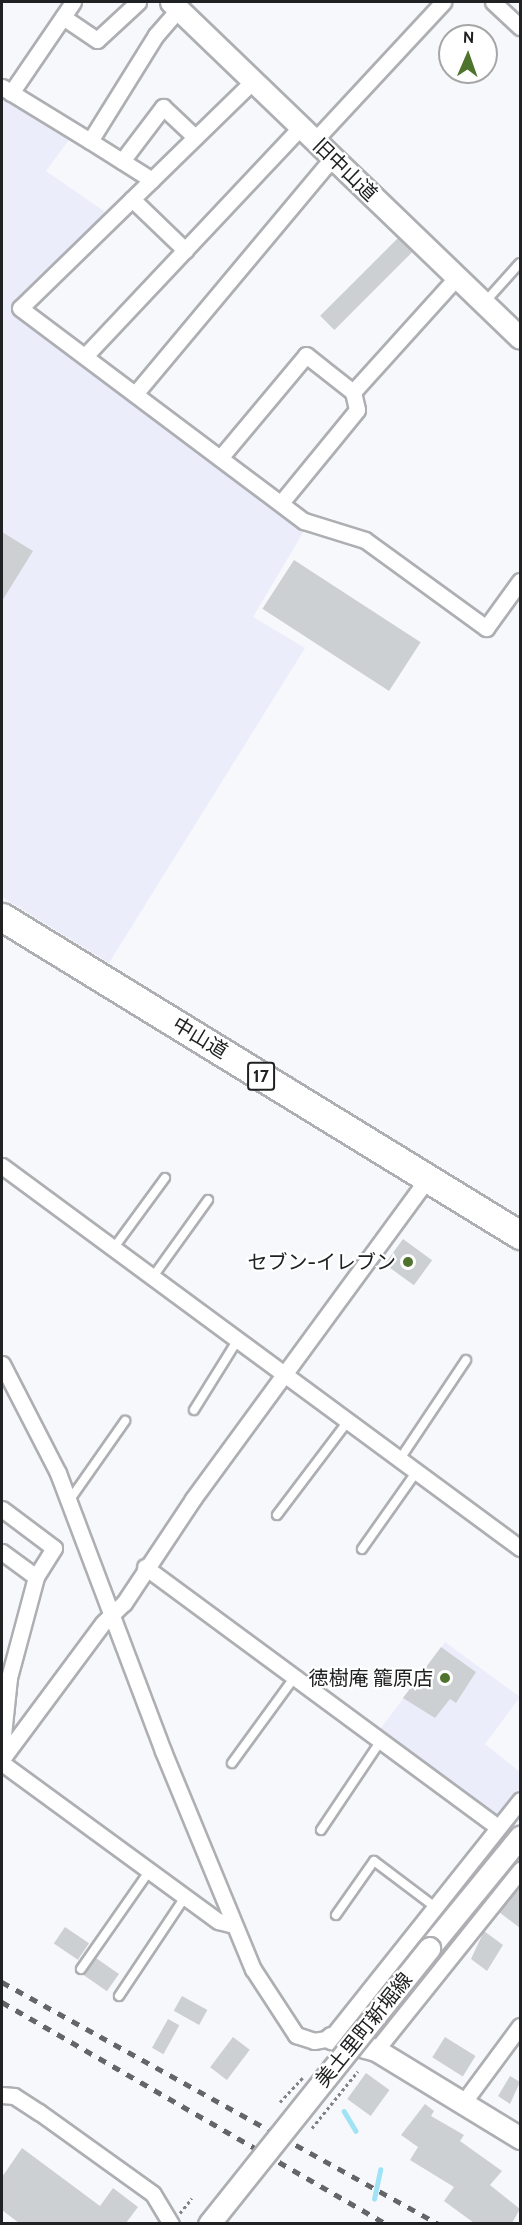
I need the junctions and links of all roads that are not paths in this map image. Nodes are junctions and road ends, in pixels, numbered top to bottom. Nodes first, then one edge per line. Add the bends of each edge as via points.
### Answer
1 (73, 2) edge
2 (138, 2) edge
3 (443, 2) edge
4 (493, 2) edge
5 (175, 6) edge
6 (63, 17) junction
7 (520, 27) edge
8 (253, 81) junction
9 (6, 90) edge
10 (307, 134) junction
11 (195, 137) junction
12 (90, 141) junction
13 (332, 158) junction
14 (122, 161) junction
15 (152, 180) junction
16 (132, 199) junction
17 (185, 250) junction
18 (520, 263) edge
19 (457, 277) junction
20 (483, 303) junction
21 (520, 338) edge
22 (85, 356) junction
23 (353, 392) junction
24 (135, 394) junction
25 (220, 458) junction
26 (281, 503) junction
27 (520, 581) edge
28 (2, 916) edge
29 (2, 1166) edge
30 (165, 1178) dead end
31 (428, 1178) junction
32 (208, 1200) dead end
33 (520, 1235) edge
34 (113, 1249) junction
35 (152, 1278) junction
36 (237, 1341) junction
37 (466, 1360) dead end
38 (2, 1364) edge
39 (285, 1375) junction
40 (194, 1410) dead end
41 (125, 1421) dead end
42 (348, 1421) junction
43 (400, 1459) junction
44 (417, 1471) junction
45 (69, 1501) junction
46 (2, 1509) edge
47 (277, 1515) dead end
48 (520, 1548) edge
49 (362, 1549) dead end
50 (2, 1552) edge
51 (146, 1568) junction
52 (36, 1577) junction
53 (112, 1614) junction
54 (5, 1675) edge
55 (294, 1678) junction
56 (380, 1742) junction
57 (2, 1745) edge
58 (2, 1761) edge
59 (232, 1763) dead end
60 (520, 1800) edge
61 (498, 1827) junction
62 (321, 1830) dead end
63 (520, 1837) edge
64 (150, 1870) junction
65 (520, 1870) edge
66 (185, 1897) junction
67 (435, 1907) junction
68 (336, 1915) dead end
69 (234, 1925) junction
70 (81, 1969) dead end
71 (118, 1996) dead end
72 (520, 2026) edge
73 (331, 2038) junction
74 (354, 2041) junction
75 (376, 2050) junction
76 (2, 2096) edge
77 (463, 2103) junction
78 (288, 2123) dead end
79 (520, 2138) edge
80 (175, 2219) edge
81 (209, 2223) edge

1 - 6 street
2 - 6 street via 97,40
3 - 10 street
4 - 7 street
5 - 8 main road, 旧中山道
5 - 12 street
6 - 9 street
8 - 10 main road, 旧中山道
8 - 11 street
9 - 12 street
10 - 13 main road, 旧中山道
10 - 17 street
11 - 14 street via 163,107
11 - 15 street
12 - 14 street
13 - 19 main road, 旧中山道
13 - 24 street
14 - 15 street
15 - 16 street
16 - 17 street
16 - 22 street via 20,308
17 - 22 street
18 - 20 lane
19 - 20 main road, 旧中山道
19 - 23 street
20 - 21 main road, 旧中山道
22 - 24 street
23 - 25 street via 306,355
23 - 26 street via 357,410
24 - 25 street
25 - 26 street
26 - 27 street via 304,521 365,540 486,627
28 - 31 highway, 中山道 / 17
29 - 34 street
30 - 34 lane
31 - 33 highway, 中山道 / 17
31 - 39 street
32 - 35 lane
34 - 35 street
35 - 36 street
36 - 39 street
36 - 40 lane
37 - 43 lane
38 - 45 street
39 - 42 street
39 - 51 street
41 - 45 lane
42 - 43 street
42 - 47 lane
43 - 44 street
44 - 48 street
44 - 49 lane
45 - 53 street
46 - 52 street via 54,1548
50 - 52 street
51 - 53 street
51 - 55 street
52 - 54 street
53 - 58 street
53 - 69 street
54 - 57 street
55 - 56 street
55 - 59 lane
56 - 61 street
56 - 62 lane
58 - 64 street
60 - 61 street
61 - 67 street
63 - 81 main road, 美土里町新堀線, bridge
64 - 66 street
64 - 70 lane
65 - 75 street
66 - 69 street
66 - 71 lane
67 - 68 lane via 374,1861
67 - 73 street
69 - 73 street via 260,1986 286,2024 304,2039
72 - 77 street
73 - 74 main road
74 - 75 main road
74 - 78 lane
75 - 77 main road
76 - 80 street via 14,2096 39,2112 153,2194
77 - 79 main road

